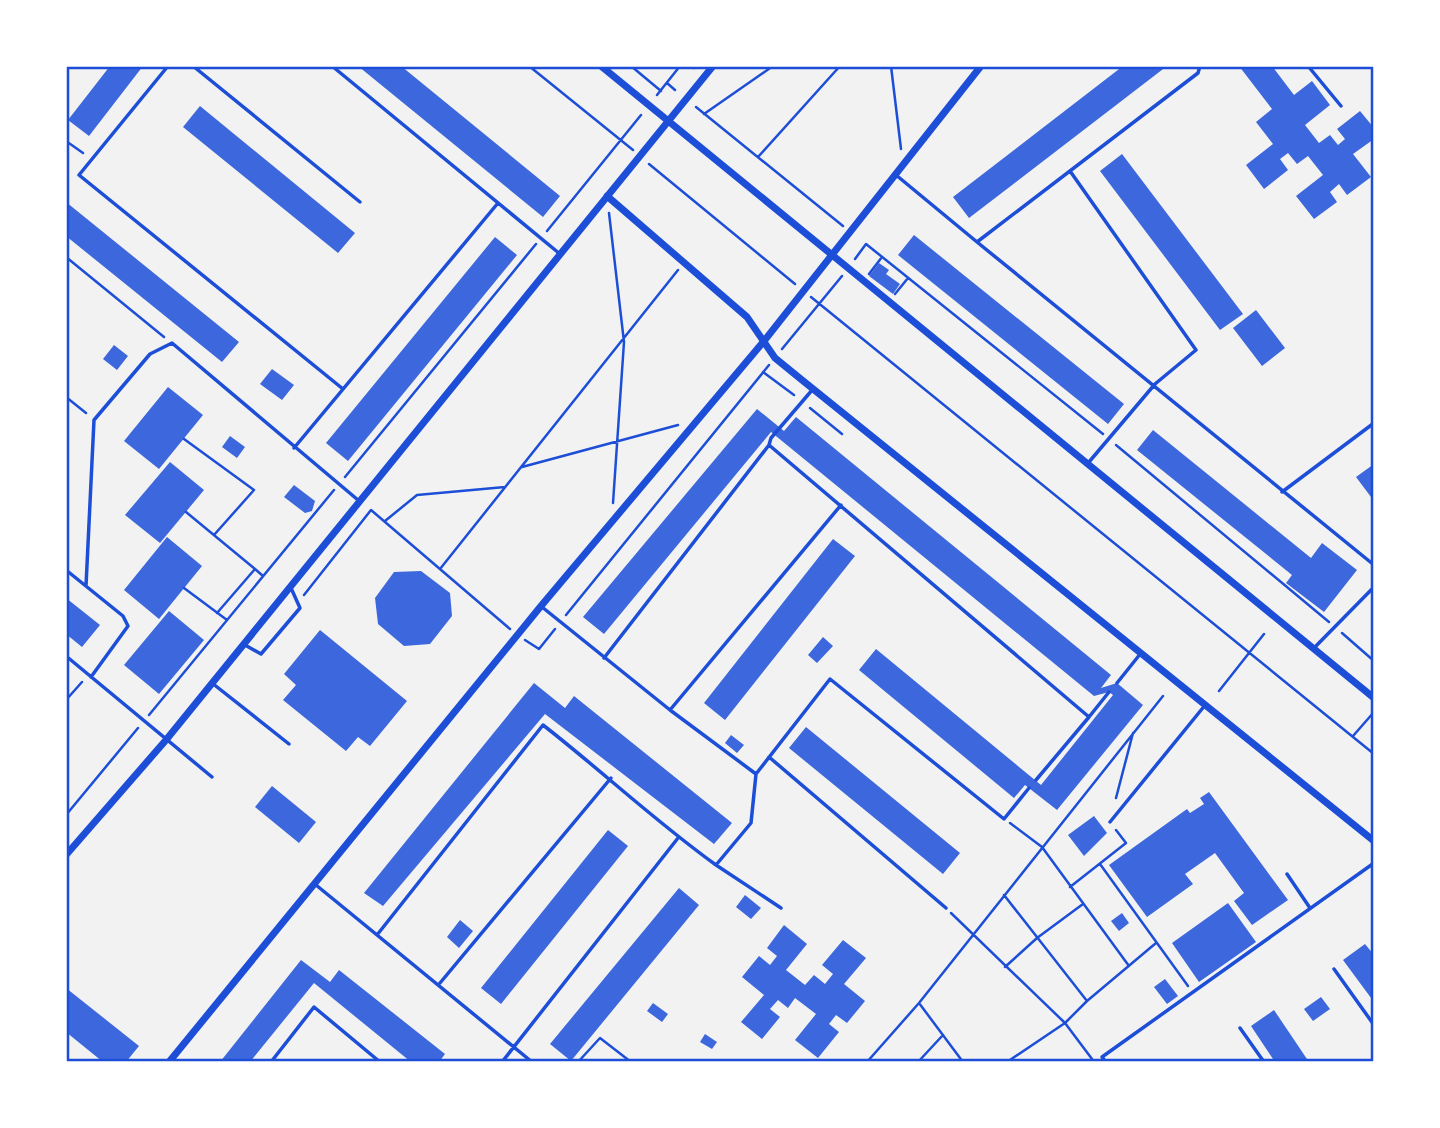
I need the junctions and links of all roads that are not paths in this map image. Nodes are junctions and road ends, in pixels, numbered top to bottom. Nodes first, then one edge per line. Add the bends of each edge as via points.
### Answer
1 (168, 66) edge
2 (193, 66) edge
3 (332, 66) edge
4 (601, 66) edge
5 (713, 66) edge
6 (981, 66) edge
7 (1200, 66) edge
8 (1308, 66) edge
9 (1341, 106) dead end
10 (668, 122) junction
11 (1070, 171) junction
12 (894, 173) junction
13 (607, 195) junction
14 (360, 202) dead end
15 (498, 203) junction
16 (977, 242) junction
17 (560, 254) junction
18 (831, 255) junction
19 (764, 341) junction
20 (1155, 384) junction
21 (343, 389) junction
22 (813, 389) junction
23 (1374, 423) edge
24 (769, 445) junction
25 (294, 448) junction
26 (1087, 464) junction
27 (1282, 492) junction
28 (360, 501) junction
29 (841, 505) junction
30 (1374, 565) edge
31 (66, 570) edge
32 (86, 586) junction
33 (290, 586) junction
34 (1374, 587) edge
35 (541, 606) junction
36 (243, 644) junction
37 (1313, 649) junction
38 (1141, 653) junction
39 (66, 656) edge
40 (604, 658) junction
41 (90, 676) junction
42 (212, 683) junction
43 (1117, 683) dead end
44 (1109, 692) dead end
45 (1374, 698) edge
46 (1206, 704) junction
47 (670, 710) junction
48 (1089, 717) junction
49 (166, 740) junction
50 (289, 744) dead end
51 (769, 757) junction
52 (756, 774) junction
53 (212, 777) dead end
54 (611, 778) junction
55 (1036, 780) dead end
56 (1029, 788) dead end
57 (1110, 822) dead end
58 (678, 838) junction
59 (1374, 841) edge
60 (66, 855) edge
61 (1374, 863) edge
62 (716, 865) junction
63 (1287, 874) dead end
64 (314, 883) junction
65 (781, 908) dead end
66 (946, 908) road end
67 (1310, 908) junction
68 (377, 935) junction
69 (1334, 969) dead end
70 (439, 984) junction
71 (1374, 1025) edge
72 (1240, 1028) dead end
73 (514, 1048) junction
74 (169, 1062) edge
75 (271, 1062) edge
76 (380, 1062) edge
77 (502, 1062) edge
78 (532, 1062) edge
79 (1106, 1062) edge
80 (1264, 1062) edge

1 - 21 lane via 79,175
2 - 14 lane
3 - 15 lane
4 - 10 street
5 - 10 street
6 - 12 street
7 - 11 lane via 1198,73
8 - 9 lane
10 - 13 street
10 - 18 street
11 - 16 lane
11 - 20 lane via 1195,350
12 - 16 lane
12 - 18 street
13 - 17 street
13 - 19 street via 747,317
15 - 17 lane
15 - 21 lane
16 - 20 lane
17 - 28 street
18 - 19 street
18 - 26 street
19 - 22 street via 775,358
19 - 35 street
20 - 26 lane
20 - 27 lane
21 - 25 lane
22 - 24 lane
22 - 38 street
23 - 27 lane
24 - 29 lane
24 - 40 lane
25 - 28 lane
25 - 32 lane via 172,343 150,354 94,420
26 - 37 street
27 - 30 lane
28 - 33 street
29 - 47 lane
29 - 48 lane
31 - 32 lane
32 - 41 lane via 123,616 128,626
33 - 36 street
33 - 36 lane via 300,608 261,654
34 - 37 lane
35 - 40 lane
35 - 64 street
36 - 42 street
37 - 45 street
38 - 43 lane
38 - 46 street
39 - 41 lane
40 - 47 lane
41 - 49 lane
42 - 49 street
42 - 50 lane
44 - 48 lane
46 - 57 lane
46 - 59 street
47 - 52 lane
48 - 55 lane
49 - 53 lane
49 - 60 street
51 - 52 lane
51 - 56 lane via 830,679 1004,819
51 - 66 lane
52 - 62 lane via 751,823
54 - 58 lane
54 - 68 lane via 543,725
54 - 70 lane
58 - 62 lane
58 - 73 lane
61 - 67 lane
62 - 65 lane
63 - 67 lane
64 - 68 lane
64 - 74 street
67 - 79 lane via 1102,1057
68 - 70 lane
69 - 71 lane
70 - 73 lane
72 - 80 lane
73 - 77 lane
73 - 78 lane
75 - 76 lane via 314,1007

